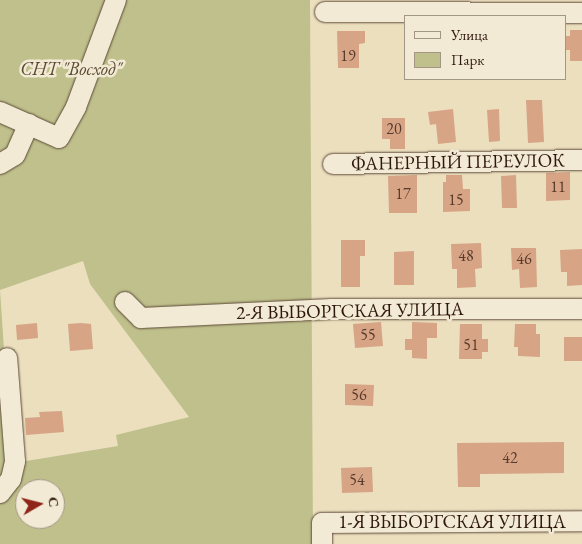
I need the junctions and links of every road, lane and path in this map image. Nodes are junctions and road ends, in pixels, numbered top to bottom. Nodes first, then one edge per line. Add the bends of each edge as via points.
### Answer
1 (112, 1) edge
2 (325, 12) dead end
3 (582, 12) edge
4 (0, 112) edge
5 (29, 124) junction
6 (582, 160) edge
7 (0, 164) edge
8 (333, 164) dead end
9 (125, 302) dead end
10 (582, 308) edge
11 (7, 358) dead end
12 (0, 493) edge
13 (582, 521) edge
14 (322, 544) edge

1 - 5 street via 76,107 58,138
2 - 3 street
4 - 5 street
5 - 7 street via 15,155
6 - 8 street, ФАНЕРНЫЙ ПЕРЕУЛОК
9 - 10 street, 2-Я ВЫБОРГСКАЯ УЛИЦА via 141,318 332,308
11 - 12 street via 15,461 11,479
13 - 14 street, 1-Я ВЫБОРГСКАЯ УЛИЦА via 322,523

